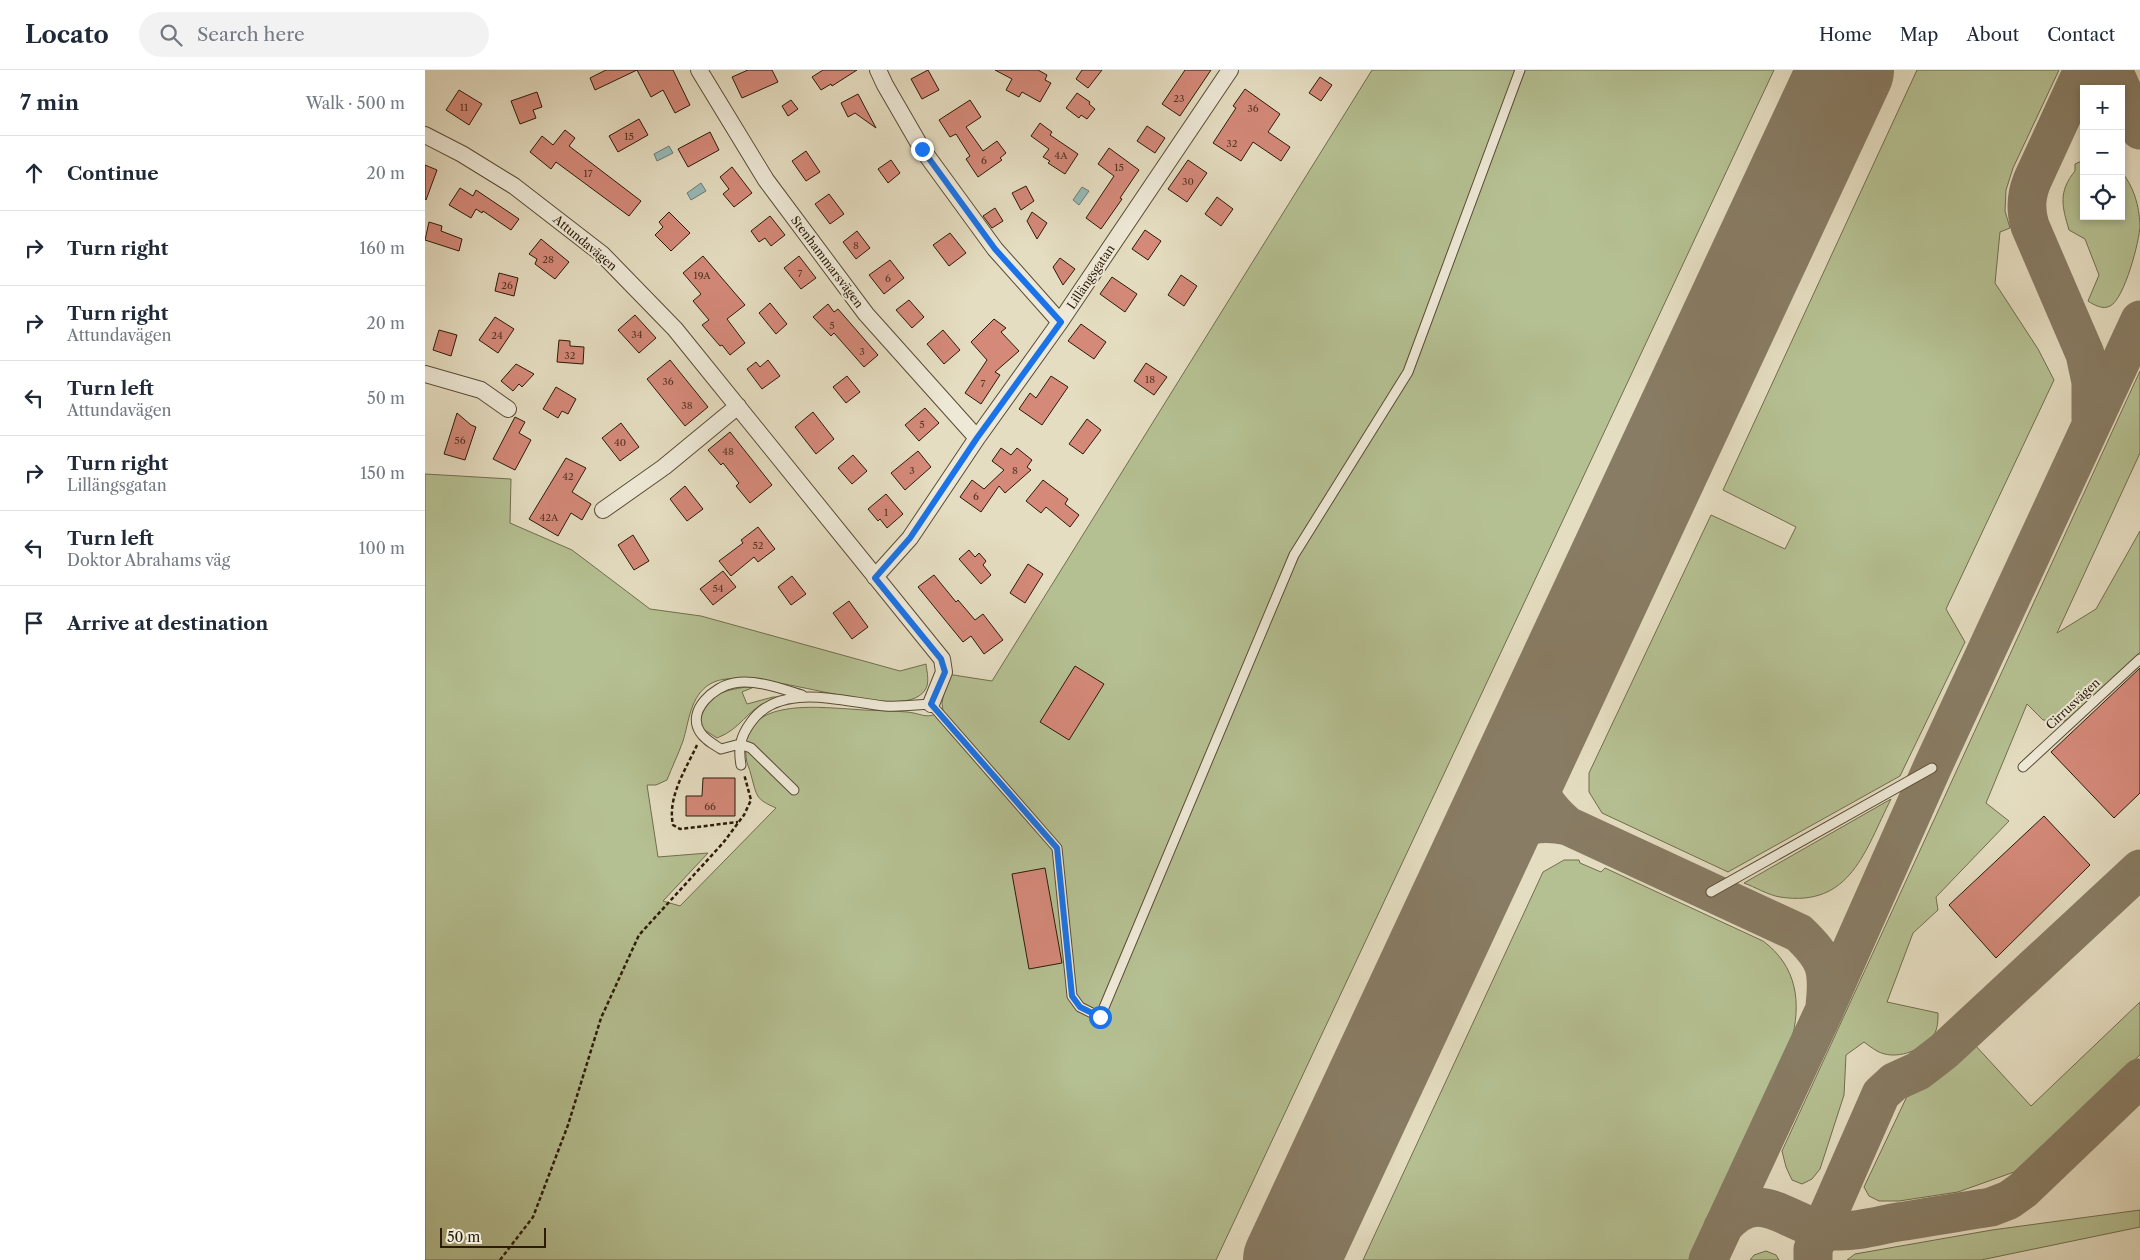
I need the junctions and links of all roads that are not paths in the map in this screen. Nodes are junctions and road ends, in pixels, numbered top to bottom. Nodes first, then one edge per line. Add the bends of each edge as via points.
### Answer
1 (699, 70) edge
2 (879, 70) edge
3 (1230, 70) edge
4 (1520, 70) edge
5 (425, 135) edge
6 (1061, 322) junction
7 (425, 374) edge
8 (738, 406) junction
9 (508, 409) dead end
10 (977, 438) junction
11 (603, 510) dead end
12 (875, 578) junction
13 (2140, 660) edge
14 (812, 697) junction
15 (931, 704) junction
16 (740, 744) junction
17 (741, 765) road end
18 (2023, 767) dead end
19 (1932, 768) dead end
20 (794, 790) dead end
21 (1711, 892) dead end

1 - 10 street, Stenhammarsvägen via 766,180 866,314
2 - 6 street via 922,149 995,249
3 - 6 street, Lillängsgatan
4 - 15 lane via 1407,372 1294,555 1100,1017 1080,1007 1072,996 1057,848
5 - 8 street, Attundavägen via 514,186 602,254 675,329
6 - 10 street, Lillängsgatan
7 - 9 street via 481,390
8 - 11 street via 664,467
8 - 12 street, Attundavägen
10 - 12 street, Lillängsgatan via 910,538
12 - 15 street, Attundavägen via 941,659 945,672
13 - 18 lane, Cirrusvägen
14 - 15 lane via 888,706
14 - 16 lane via 768,704 753,718
14 - 16 lane via 767,685 734,683 709,695 699,708 696,720 702,734 721,748
16 - 17 lane
16 - 20 lane via 751,748
19 - 21 lane

